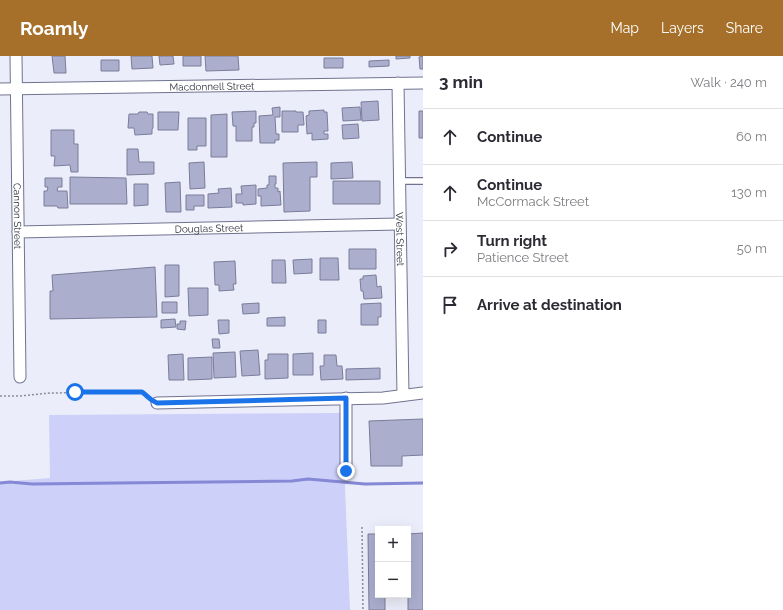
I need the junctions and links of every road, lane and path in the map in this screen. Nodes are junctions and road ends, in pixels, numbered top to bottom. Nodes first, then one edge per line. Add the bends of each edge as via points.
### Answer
1 (16, 56) edge
2 (398, 83) junction
3 (423, 83) edge
4 (0, 89) edge
5 (16, 89) junction
6 (399, 181) junction
7 (423, 181) edge
8 (399, 224) junction
9 (18, 232) junction
10 (20, 377) dead end
11 (423, 393) edge
12 (402, 395) junction
13 (0, 396) edge
14 (346, 398) junction
15 (157, 403) joint
16 (346, 471) dead end
17 (362, 527) dead end
18 (363, 610) edge

1 - 5 street, Cannon Street
2 - 3 street, Macdonnell Street
2 - 5 street, Macdonnell Street
2 - 6 street, West Street
4 - 5 street, Macdonnell Street
5 - 9 street, Cannon Street
6 - 7 lane
6 - 8 street, West Street
8 - 9 street, Douglas Street
8 - 12 street, West Street
9 - 10 street, Cannon Street
11 - 12 street
12 - 14 street
13 - 15 path via 56,392 142,392
14 - 15 street
14 - 16 street
17 - 18 path

